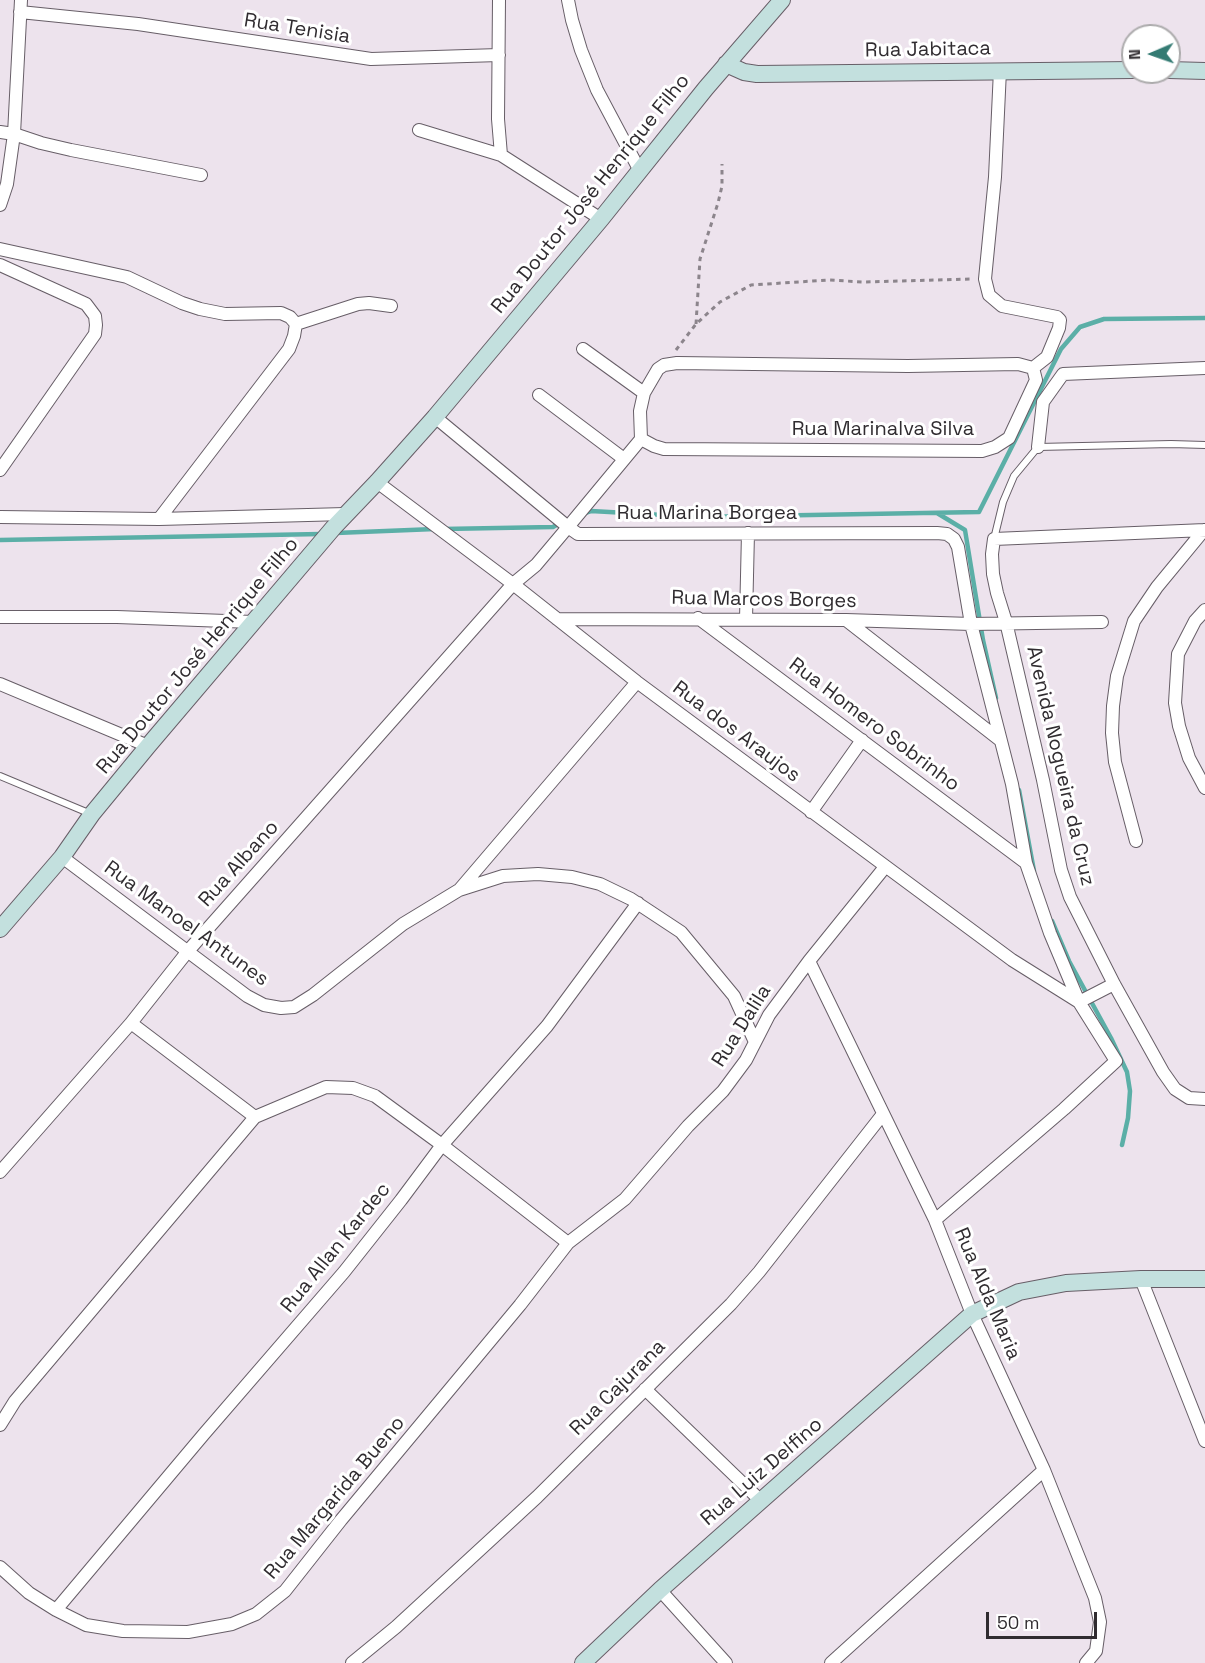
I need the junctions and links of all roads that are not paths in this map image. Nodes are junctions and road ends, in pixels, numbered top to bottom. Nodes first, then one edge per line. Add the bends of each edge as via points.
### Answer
1 (499, 0) edge
2 (568, 0) edge
3 (782, 0) edge
4 (20, 6) edge
5 (498, 56) junction
6 (726, 64) junction
7 (1000, 70) junction
8 (1121, 70) edge
9 (1181, 70) edge
10 (1205, 70) edge
11 (419, 130) dead end
12 (0, 132) edge
13 (14, 134) junction
14 (501, 155) junction
15 (640, 171) junction
16 (201, 175) dead end
17 (0, 205) edge
18 (601, 219) junction
19 (0, 249) edge
20 (0, 265) edge
21 (391, 306) dead end
22 (296, 324) junction
23 (583, 349) dead end
24 (1033, 368) junction
25 (1205, 368) edge
26 (644, 393) junction
27 (539, 395) dead end
28 (435, 417) junction
29 (641, 439) junction
30 (1205, 445) edge
31 (1038, 447) junction
32 (624, 459) junction
33 (0, 470) edge
34 (377, 482) junction
35 (345, 514) junction
36 (0, 517) edge
37 (159, 519) junction
38 (569, 521) junction
39 (1204, 530) edge
40 (748, 533) junction
41 (994, 539) junction
42 (513, 584) junction
43 (1205, 610) edge
44 (0, 617) edge
45 (698, 618) junction
46 (557, 619) junction
47 (746, 619) junction
48 (846, 620) junction
49 (253, 622) junction
50 (1102, 622) dead end
51 (1003, 623) junction
52 (973, 624) junction
53 (637, 682) junction
54 (0, 684) edge
55 (1000, 740) junction
56 (862, 741) junction
57 (148, 746) junction
58 (0, 776) edge
59 (1205, 788) edge
60 (811, 812) junction
61 (92, 814) junction
62 (1136, 841) dead end
63 (62, 857) junction
64 (1026, 863) junction
65 (885, 867) junction
66 (459, 890) junction
67 (638, 903) junction
68 (0, 929) edge
69 (188, 951) junction
70 (809, 961) junction
71 (1111, 986) junction
72 (1083, 1000) junction
73 (131, 1023) junction
74 (755, 1042) junction
75 (1205, 1099) edge
76 (883, 1114) junction
77 (255, 1117) junction
78 (442, 1144) junction
79 (0, 1172) edge
80 (935, 1220) junction
81 (568, 1243) junction
82 (1141, 1279) junction
83 (1205, 1279) edge
84 (972, 1314) junction
85 (645, 1389) junction
86 (0, 1425) edge
87 (1205, 1441) edge
88 (1044, 1470) junction
89 (761, 1501) junction
90 (0, 1567) edge
91 (660, 1590) junction
92 (56, 1610) junction
93 (352, 1663) edge
94 (583, 1663) edge
95 (726, 1663) edge
96 (831, 1663) edge
97 (1086, 1663) edge

1 - 5 street
2 - 15 street via 597,90
3 - 6 street, Rua Doutor José Henrique Filho
4 - 5 street, Rua Tenisia via 370,59
4 - 13 street
5 - 14 street
6 - 7 street, Rua Jabitaca via 757,74
6 - 15 street, Rua Doutor José Henrique Filho
7 - 8 street, Rua Jabitaca
7 - 24 street via 986,279 990,295 1002,306 1060,320 1047,357
9 - 10 street
11 - 14 street
12 - 13 street
13 - 16 street via 71,150
13 - 17 street
14 - 18 street
15 - 18 street, Rua Doutor José Henrique Filho
18 - 28 street, Rua Doutor José Henrique Filho
19 - 22 street via 127,277 200,309 225,314 281,313
20 - 33 street via 86,304 95,316 95,334
21 - 22 street via 358,304
22 - 37 street via 288,349
23 - 26 street
24 - 26 street via 1018,364 676,363 658,369
24 - 29 street, Rua Marinalva Silva via 1036,380 1008,438 982,451 664,449
25 - 31 street via 1063,374 1043,402
26 - 29 street
27 - 32 street
28 - 34 street, Rua Doutor José Henrique Filho
28 - 38 street
29 - 32 street
30 - 31 lane
31 - 41 lane via 1014,476
32 - 38 street
34 - 35 street, Rua Doutor José Henrique Filho
34 - 42 street, Rua dos Araujos
35 - 37 street
35 - 49 street, Rua Doutor José Henrique Filho
36 - 37 street
38 - 40 street, Rua Marina Borgea via 578,534
38 - 42 street via 536,565
39 - 41 street
39 - 62 street via 1134,621 1117,676 1115,762
40 - 47 street
40 - 52 street, Rua Marina Borgea via 947,534 958,548
41 - 51 street, Avenida Nogueira da Cruz via 993,574
42 - 46 street, Rua dos Araujos
42 - 69 street, Rua Albano
43 - 59 street via 1178,654 1175,703 1190,758
44 - 49 street
45 - 46 street, Rua Marcos Borges
45 - 47 street, Rua Marcos Borges
45 - 56 street, Rua Homero Sobrinho
46 - 53 street, Rua dos Araujos
47 - 48 street, Rua Marcos Borges
48 - 52 street, Rua Marcos Borges
48 - 55 street
49 - 57 street, Rua Doutor José Henrique Filho
50 - 51 street, Rua Marcos Borges
51 - 52 street, Rua Marcos Borges
51 - 71 street, Avenida Nogueira da Cruz via 1043,780 1061,870
52 - 55 street
53 - 60 street, Rua dos Araujos
53 - 66 street
54 - 57 street
55 - 64 street
56 - 60 street
56 - 64 street, Rua Homero Sobrinho
57 - 61 street, Rua Doutor José Henrique Filho
58 - 61 lane
60 - 65 street, Rua dos Araujos
61 - 63 street, Rua Doutor José Henrique Filho
63 - 68 street, Rua Doutor José Henrique Filho
63 - 69 street, Rua Manoel Antunes
64 - 72 street via 1050,933
65 - 70 street, Rua Dalila
65 - 72 street, Rua dos Araujos via 1012,960
66 - 67 street, Rua Manoel Antunes via 502,876 538,874 600,884
66 - 69 street, Rua Manoel Antunes via 403,924 294,1007 264,1005
67 - 74 street, Rua Manoel Antunes via 681,932 734,996
67 - 78 street, Rua Allan Kardec via 547,1026
69 - 73 street, Rua Albano
70 - 74 street, Rua Dalila via 769,1015
70 - 76 street, Rua Alda Maria
71 - 72 street
71 - 75 street, Avenida Nogueira da Cruz via 1175,1089 1189,1098
72 - 80 street via 1116,1061
73 - 77 street
73 - 79 street, Rua Albano
74 - 81 street, Rua Dalila via 723,1091 625,1199
76 - 80 street, Rua Alda Maria
76 - 85 street, Rua Cajurana via 759,1272
77 - 78 street via 326,1087 353,1088 375,1096
77 - 86 street via 15,1401
78 - 81 street
78 - 92 street, Rua Allan Kardec via 344,1272
80 - 84 street, Rua Alda Maria
81 - 92 street, Rua Margarida Bueno via 285,1591 256,1614 232,1624 188,1632 134,1631 86,1624
82 - 83 street, Rua Luiz Delfino
82 - 84 street, Rua Luiz Delfino via 1066,1283 1019,1292
82 - 87 street
84 - 88 street, Rua Alda Maria
84 - 89 street, Rua Luiz Delfino
85 - 89 street
85 - 93 street, Rua Cajurana via 537,1497
88 - 96 street
88 - 97 street, Rua Alda Maria via 1095,1598 1100,1622 1096,1652
89 - 91 street, Rua Luiz Delfino
90 - 92 street, Rua Margarida Bueno
91 - 94 street, Rua Luiz Delfino
91 - 95 street

